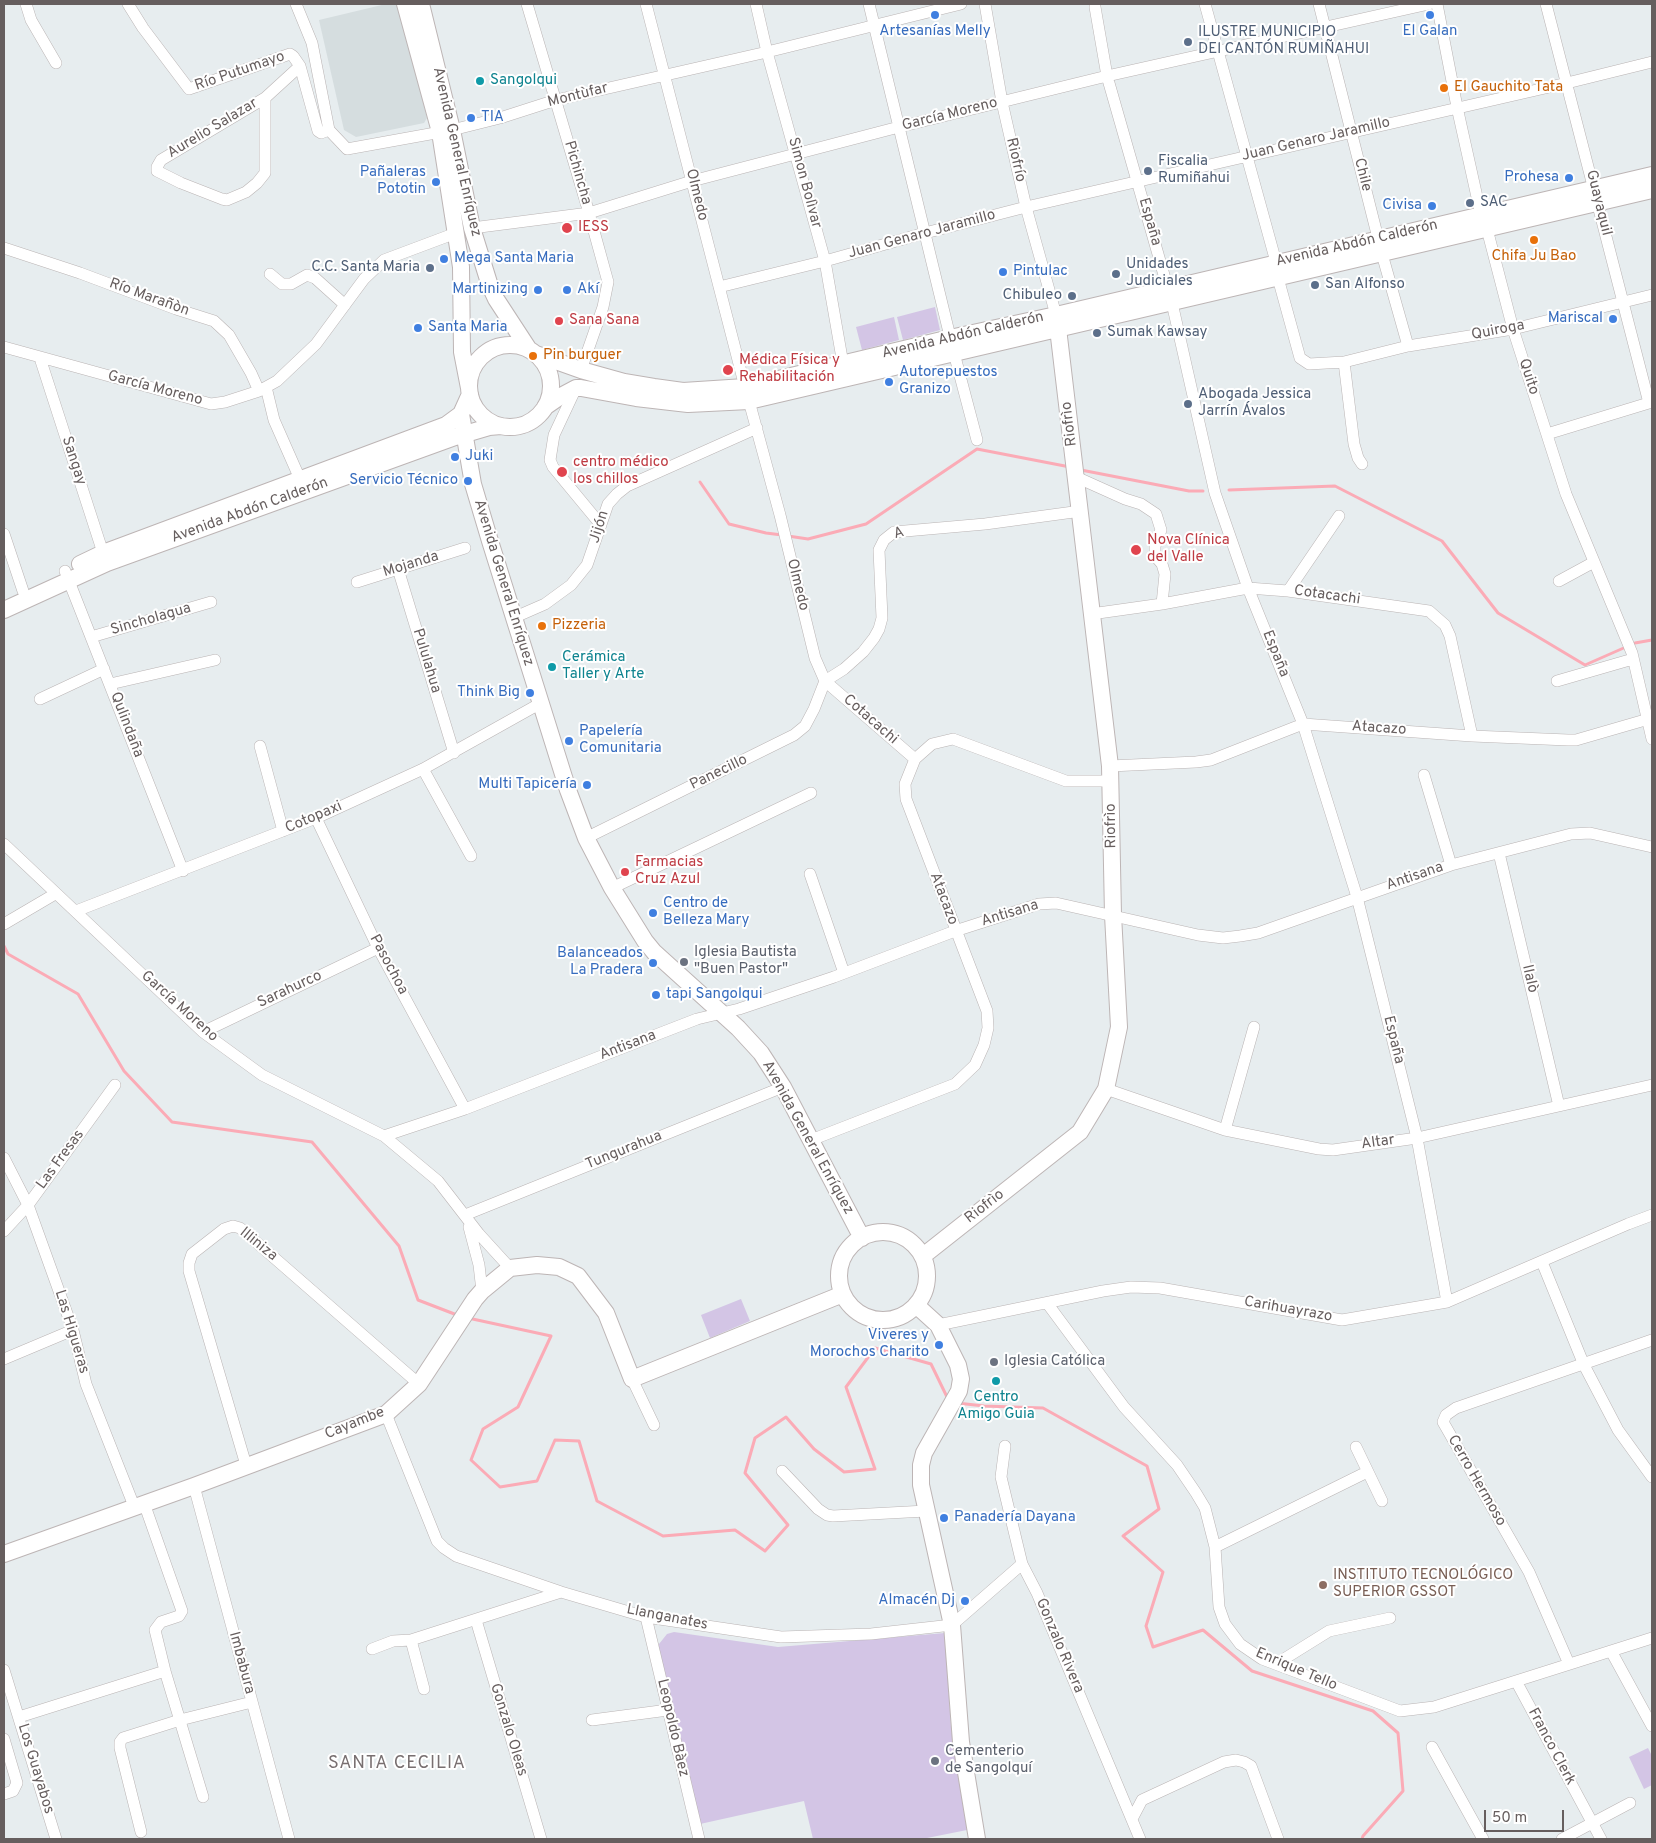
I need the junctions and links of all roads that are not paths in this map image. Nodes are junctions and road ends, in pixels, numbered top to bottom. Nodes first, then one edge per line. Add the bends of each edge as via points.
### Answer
1 (26, 4) edge
2 (128, 4) edge
3 (296, 4) edge
4 (405, 4) edge
5 (421, 4) edge
6 (527, 4) edge
7 (646, 4) edge
8 (756, 4) edge
9 (869, 4) edge
10 (961, 4) edge
11 (985, 4) edge
12 (1205, 4) edge
13 (1320, 4) edge
14 (1429, 4) edge
15 (1437, 4) edge
16 (1546, 4) edge
17 (1095, 7) dead end
18 (874, 26) junction
19 (1325, 28) junction
20 (1218, 51) junction
21 (767, 52) junction
22 (1652, 62) edge
23 (56, 63) dead end
24 (300, 66) junction
25 (665, 76) junction
26 (1107, 76) junction
27 (1567, 83) junction
28 (265, 98) junction
29 (556, 100) junction
30 (1002, 102) junction
31 (1458, 107) junction
32 (899, 127) junction
33 (329, 130) junction
34 (446, 131) junction
35 (1351, 133) junction
36 (796, 155) junction
37 (1247, 156) junction
38 (1652, 175) edge
39 (692, 181) junction
40 (1137, 182) junction
41 (1652, 190) edge
42 (1596, 196) junction
43 (1026, 207) junction
44 (589, 212) junction
45 (1484, 222) junction
46 (472, 228) junction
47 (925, 233) junction
48 (456, 234) junction
49 (1380, 246) junction
50 (4, 248) edge
51 (825, 261) junction
52 (1277, 270) junction
53 (270, 274) dead end
54 (719, 287) junction
55 (1652, 295) edge
56 (1169, 296) junction
57 (1623, 302) junction
58 (345, 305) junction
59 (1057, 322) junction
60 (1513, 329) junction
61 (952, 346) junction
62 (1408, 346) junction
63 (4, 347) edge
64 (532, 351) junction
65 (40, 358) junction
66 (1344, 362) junction
67 (843, 364) junction
68 (581, 370) junction
69 (576, 388) junction
70 (262, 389) junction
71 (469, 391) junction
72 (747, 394) junction
73 (1650, 402) edge
74 (545, 407) junction
75 (461, 414) junction
76 (495, 427) junction
77 (758, 428) junction
78 (464, 434) junction
79 (1547, 434) junction
80 (978, 440) dead end
81 (468, 459) junction
82 (1362, 464) dead end
83 (1075, 470) junction
84 (300, 479) junction
85 (1080, 511) junction
86 (1339, 516) dead end
87 (601, 525) junction
88 (4, 534) edge
89 (465, 548) dead end
90 (105, 558) junction
91 (1594, 562) junction
92 (398, 569) junction
93 (67, 576) junction
94 (1559, 581) dead end
95 (357, 582) dead end
96 (1248, 588) junction
97 (23, 591) junction
98 (1288, 591) junction
99 (4, 600) edge
100 (211, 602) dead end
101 (1162, 604) junction
102 (4, 610) edge
103 (1091, 614) junction
104 (513, 618) junction
105 (92, 637) junction
106 (1633, 656) junction
107 (215, 660) dead end
108 (104, 669) junction
109 (825, 681) junction
110 (1557, 681) dead end
111 (110, 684) junction
112 (40, 699) dead end
113 (540, 703) junction
114 (1650, 719) edge
115 (1303, 724) junction
116 (1472, 736) junction
117 (1652, 739) edge
118 (260, 746) dead end
119 (454, 753) junction
120 (915, 758) junction
121 (423, 769) junction
122 (1111, 774) junction
123 (1424, 775) dead end
124 (811, 793) dead end
125 (316, 818) junction
126 (283, 831) junction
127 (586, 838) junction
128 (4, 844) edge
129 (1652, 847) edge
130 (1500, 853) junction
131 (471, 856) dead end
132 (1451, 865) junction
133 (182, 871) junction
134 (810, 874) dead end
135 (612, 888) junction
136 (55, 894) junction
137 (1357, 897) junction
138 (76, 911) junction
139 (1113, 915) junction
140 (6, 923) edge
141 (955, 931) junction
142 (378, 948) junction
143 (844, 973) junction
144 (720, 1013) junction
145 (1254, 1027) dead end
146 (203, 1032) junction
147 (1652, 1085) edge
148 (116, 1086) dead end
149 (783, 1087) junction
150 (1106, 1089) junction
151 (1559, 1106) junction
152 (465, 1109) junction
153 (1225, 1130) junction
154 (384, 1136) junction
155 (1417, 1138) junction
156 (811, 1140) junction
157 (4, 1158) edge
158 (28, 1205) junction
159 (1652, 1215) edge
160 (465, 1216) junction
161 (4, 1231) edge
162 (862, 1238) junction
163 (922, 1256) junction
164 (1542, 1262) junction
165 (510, 1268) junction
166 (843, 1294) junction
167 (478, 1295) junction
168 (1447, 1302) junction
169 (1047, 1303) junction
170 (916, 1305) junction
171 (938, 1324) junction
172 (73, 1330) junction
173 (1652, 1340) edge
174 (4, 1359) edge
175 (1584, 1364) junction
176 (632, 1379) junction
177 (419, 1384) junction
178 (386, 1414) junction
179 (654, 1425) dead end
180 (1006, 1446) dead end
181 (1356, 1447) dead end
182 (246, 1465) junction
183 (782, 1471) dead end
184 (1367, 1472) junction
185 (1652, 1477) edge
186 (194, 1486) junction
187 (1382, 1501) dead end
188 (139, 1505) junction
189 (926, 1511) junction
190 (1214, 1547) junction
191 (4, 1554) edge
192 (1022, 1564) junction
193 (561, 1592) junction
194 (646, 1617) junction
195 (1390, 1618) dead end
196 (476, 1620) junction
197 (952, 1625) junction
198 (1652, 1638) edge
199 (411, 1640) junction
200 (372, 1649) dead end
201 (1611, 1651) junction
202 (1276, 1664) junction
203 (1569, 1664) junction
204 (4, 1670) edge
205 (165, 1671) junction
206 (1516, 1681) junction
207 (424, 1689) dead end
208 (8, 1701) edge
209 (252, 1702) junction
210 (668, 1710) junction
211 (19, 1717) junction
212 (180, 1720) junction
213 (592, 1720) dead end
214 (1652, 1726) edge
215 (4, 1739) edge
216 (1432, 1747) dead end
217 (4, 1794) edge
218 (203, 1797) dead end
219 (1630, 1803) dead end
220 (1132, 1818) junction
221 (1592, 1823) junction
222 (141, 1832) dead end
223 (56, 1839) edge
224 (289, 1839) edge
225 (541, 1839) edge
226 (699, 1839) edge
227 (977, 1839) edge
228 (1140, 1839) edge
229 (1278, 1839) edge
230 (1483, 1839) edge
231 (1562, 1839) edge
232 (1601, 1839) edge

1 - 23 street via 31,20
2 - 24 street, Río Putumayo via 189,89 290,54
3 - 33 street via 312,43
4 - 34 street, Avenida General Enríquez
5 - 34 street, Avenida General Enríquez
6 - 29 street, Pichincha
7 - 25 street, Olmedo
8 - 21 street, Simon Bolìvar
9 - 18 street
10 - 18 street, Montùfar
11 - 30 street, Riofrío
12 - 20 street, Quiroga
13 - 19 street, Chile
14 - 19 street, García Moreno
15 - 31 street, Quito
16 - 27 street, Guayaquil
17 - 26 street, España
18 - 21 street, Montùfar
18 - 32 street
19 - 20 street, García Moreno
19 - 35 street, Chile
20 - 26 street, García Moreno
20 - 37 street, Quiroga
21 - 25 street, Montùfar
21 - 36 street, Simon Bolìvar
22 - 27 street, Juan Genaro Jaramillo
24 - 28 street, Aurelio Salazar
24 - 33 street via 318,131
25 - 29 street, Montùfar
25 - 39 street, Olmedo
26 - 30 street, García Moreno
26 - 40 street, España
27 - 31 street, Juan Genaro Jaramillo
27 - 42 street, Guayaquil
28 - 28 street, Aurelio Salazar via 161,160 157,170 222,199 246,192 265,173
29 - 34 street, Montùfar
29 - 44 street, Pichincha
30 - 32 street, García Moreno
30 - 43 street, Riofrío
31 - 35 street, Juan Genaro Jaramillo
31 - 45 street, Quito
32 - 36 street, García Moreno
32 - 47 street
33 - 34 street, Montùfar via 346,149
34 - 46 street, Avenida General Enríquez
34 - 48 street, Avenida General Enríquez
35 - 37 street, Juan Genaro Jaramillo
35 - 49 street, Chile
36 - 39 street, García Moreno
36 - 51 street, Simon Bolìvar
37 - 40 street, Juan Genaro Jaramillo
37 - 52 street, Quiroga
38 - 42 street, Avenida Abdón Calderón
39 - 44 street, García Moreno
39 - 54 street, Olmedo
40 - 43 street, Juan Genaro Jaramillo
40 - 56 street, España
41 - 42 street, Avenida Abdón Calderón
42 - 45 street, Avenida Abdón Calderón
42 - 57 street, Guayaquil
43 - 47 street, Juan Genaro Jaramillo
43 - 59 street, Riofrío
44 - 46 street, García Moreno
44 - 68 street, Pichincha via 608,282
45 - 49 street, Avenida Abdón Calderón
45 - 60 street, Quito
46 - 64 street, Avenida General Enríquez via 496,299
47 - 51 street, Juan Genaro Jaramillo
47 - 61 street
48 - 58 street, García Moreno via 384,260 364,279
48 - 71 street, Avenida General Enríquez via 462,284 462,352
49 - 52 street, Avenida Abdón Calderón
49 - 62 street, Chile
50 - 70 street, Río Marañòn via 214,321 229,335
51 - 54 street, Juan Genaro Jaramillo
51 - 67 street, Simon Bolìvar
52 - 56 street, Avenida Abdón Calderón
52 - 66 street, Quiroga via 1300,358 1309,364
53 - 58 street via 282,284 291,284 307,275 315,278
54 - 72 street, Olmedo
55 - 57 street, Quiroga
56 - 59 street, Avenida Abdón Calderón
56 - 96 street, España via 1215,493
57 - 60 street, Quiroga
57 - 73 street, Guayaquil
58 - 70 street, García Moreno via 316,344 277,381
59 - 61 street, Avenida Abdón Calderón
59 - 83 street, Riofrìo
60 - 62 street, Quiroga
60 - 79 street, Quito
61 - 67 street, Avenida Abdón Calderón
61 - 72 street, Avenida Abdón Calderón
61 - 80 street
62 - 66 street, Quiroga
63 - 65 street, García Moreno
64 - 68 street, Avenida Abdón Calderón
64 - 71 street via 510,344 491,349 472,370
64 - 74 street via 550,373 550,396
65 - 70 street, García Moreno via 211,404
65 - 90 street, Sangay
66 - 82 street via 1354,444
67 - 72 street, Avenida Abdón Calderón
68 - 72 street, Avenida Abdón Calderón via 624,382 683,391
69 - 72 street, Avenida Abdón Calderón via 688,404
69 - 74 street
69 - 87 street via 554,435 550,460
70 - 84 street, Río Marañòn
71 - 75 street
71 - 76 street via 474,406
72 - 77 street, Olmedo
73 - 79 street
74 - 76 street via 539,415 521,425
75 - 78 street, Avenida General Enríquez
75 - 84 street, Avenida Abdón Calderón via 446,425
76 - 78 street, Avenida Abdón Calderón
76 - 81 street via 475,442
77 - 87 street, Jijón via 627,486 608,504
77 - 109 street, Olmedo via 815,658
78 - 81 street, Avenida General Enríquez
78 - 90 street, Avenida Abdón Calderón
79 - 91 street, Quito via 1566,494
81 - 104 street, Avenida General Enríquez
83 - 85 street, Riofrìo
83 - 101 street via 1156,514 1161,530 1155,556 1165,574
84 - 90 street, Avenida Abdón Calderón
85 - 103 street, Riofrìo
85 - 109 street, A via 894,532 884,540 879,550 882,618 879,629 863,652
86 - 98 street
87 - 104 street, Jijón via 587,564 571,585 545,604
88 - 97 street
89 - 92 street, Mojanda
90 - 93 street, Avenida Abdón Calderón
91 - 94 street
91 - 106 street, Quito
92 - 95 street, Mojanda
92 - 119 street, Pululahua
93 - 97 street, Avenida Abdón Calderón
93 - 102 street, Avenida Abdón Calderón
93 - 105 street, Qulindaña
96 - 98 street, Cotacachi
96 - 101 street, Cotacachi
96 - 115 street, España
97 - 99 street, Avenida Abdón Calderón
98 - 116 street, Cotacachi via 1419,609 1437,617 1450,636
100 - 105 street, Sincholagua
101 - 103 street, Cotacachi
103 - 122 street, Riofrìo
104 - 113 street, Avenida General Enríquez
105 - 108 street, Qulindaña
106 - 110 street
106 - 114 street, Quito
107 - 111 street
108 - 111 street, Qulindaña
108 - 112 street
109 - 120 street, Cotacachi
109 - 127 street, Panecillo via 805,726 794,735
111 - 133 street, Qulindaña
113 - 119 street, Cotopaxi
113 - 127 street, Avenida General Enríquez
114 - 116 street, Atacazo via 1576,740
114 - 117 street, Quito
115 - 116 street, Atacazo
115 - 122 street, Atacazo via 1211,760
115 - 137 street, España
118 - 126 street
119 - 121 street, Cotopaxi
120 - 122 street, Atacazo via 932,744 954,739 1066,780
120 - 141 street, Atacazo via 904,784 906,799
121 - 125 street, Cotopaxi
121 - 131 street
122 - 139 street, Riofrìo
123 - 132 street
124 - 135 street
125 - 126 street, Cotopaxi
125 - 142 street, Pasochoa
126 - 133 street, Cotopaxi
127 - 135 street, Avenida General Enríquez
128 - 136 street, García Moreno
129 - 130 street, Antisana via 1580,832
130 - 132 street, Antisana
130 - 151 street, Ilalò
132 - 137 street, Antisana
133 - 138 street, Cotopaxi
134 - 143 street
135 - 144 street, Avenida General Enríquez via 654,952
136 - 138 street, García Moreno
136 - 140 street
137 - 139 street, Antisana via 1258,933 1223,938
137 - 155 street, España
138 - 146 street, García Moreno
139 - 141 street, Antisana via 1049,903
139 - 150 street, Riofrìo via 1119,1027
141 - 143 street, Antisana
141 - 156 street, Atacazo via 988,1011 984,1045 975,1065 955,1084
142 - 146 street, Sarahurco
142 - 152 street, Pasochoa
143 - 144 street, Antisana
144 - 149 street, Avenida General Enríquez via 761,1053
144 - 152 street, Antisana
145 - 153 street
146 - 154 street, García Moreno via 262,1075
147 - 151 street, Altar
148 - 158 street, Las Fresas
149 - 156 street, Avenida General Enríquez
149 - 160 street, Tungurahua
150 - 153 street, Altar
150 - 163 street, Riofrìo via 1080,1132
151 - 155 street, Altar
152 - 154 street, Antisana
153 - 155 street, Altar via 1333,1150
154 - 160 street, García Moreno via 438,1180
155 - 168 street, España
156 - 162 street, Avenida General Enríquez
157 - 158 street, Las Higueras
158 - 161 street, Las Fresas
158 - 172 street, Las Higueras
159 - 164 street, Carihuayrazo
160 - 165 street, García Moreno
160 - 167 street, García Moreno via 479,1265
162 - 163 street via 889,1232 914,1245
162 - 166 street via 848,1251 840,1268
163 - 170 street via 927,1282
164 - 168 street, Carihuayrazo
164 - 175 street
165 - 167 street, Cayambe
165 - 176 street via 537,1265 559,1268 578,1276 606,1313
166 - 170 street via 854,1308 870,1318 882,1320 906,1313
166 - 176 street
167 - 177 street, Cayambe
168 - 169 street, Carihuayrazo via 1342,1320 1160,1288 1131,1287
169 - 171 street, Carihuayrazo
169 - 190 street, Enrique Tello via 1124,1407 1177,1465 1205,1508
170 - 171 street
171 - 189 street via 958,1365 961,1379 959,1391 924,1453 921,1484
172 - 174 street
172 - 188 street, Las Higueras via 86,1384
173 - 175 street, Cerro Hermoso
175 - 185 street via 1618,1430
175 - 203 street, Cerro Hermoso via 1456,1408 1446,1415 1443,1422 1529,1572
176 - 179 street
177 - 178 street, Cayambe
177 - 182 street, Illiniza via 240,1228 233,1226 224,1230 192,1254 189,1263
178 - 182 street, Cayambe
178 - 193 street, Llanganates via 437,1541 456,1556
180 - 192 street, Gonzalo Rivera via 1001,1478
181 - 184 street
182 - 186 street, Cayambe
183 - 189 street via 827,1515
184 - 187 street
184 - 190 street
186 - 188 street, Cayambe
186 - 209 street, Imbabura
188 - 191 street, Cayambe
188 - 205 street, Las Higueras via 182,1611 179,1616 160,1622 155,1630
189 - 197 street
190 - 202 street, Enrique Tello via 1219,1607 1225,1624 1240,1644
192 - 197 street
192 - 220 street, Gonzalo Rivera
193 - 194 street, Llanganates
193 - 196 street
194 - 197 street, Llanganates via 781,1637 871,1634
194 - 210 street, Leopoldo Bàez
195 - 202 street via 1329,1630
196 - 199 street
196 - 225 street, Gonzalo Oleas
197 - 227 street via 961,1742
198 - 201 street, Enrique Tello
199 - 200 street via 393,1641
199 - 207 street
201 - 203 street, Enrique Tello
201 - 214 street
202 - 206 street, Enrique Tello via 1400,1711 1434,1707
203 - 206 street, Enrique Tello
204 - 208 street, Los Guayabos
205 - 211 street
205 - 212 street
206 - 221 street, Franco Clerk
208 - 211 street, Los Guayabos
209 - 212 street
209 - 224 street, Imbabura
210 - 213 street
210 - 226 street, Leopoldo Bàez
211 - 223 street, Los Guayabos
212 - 218 street
212 - 222 street via 120,1742
215 - 217 street via 17,1783 13,1791
216 - 230 street
219 - 221 street
220 - 228 street, Gonzalo Rivera
220 - 229 street via 1142,1800 1224,1762 1236,1760 1251,1766
221 - 231 street
221 - 232 street, Franco Clerk

